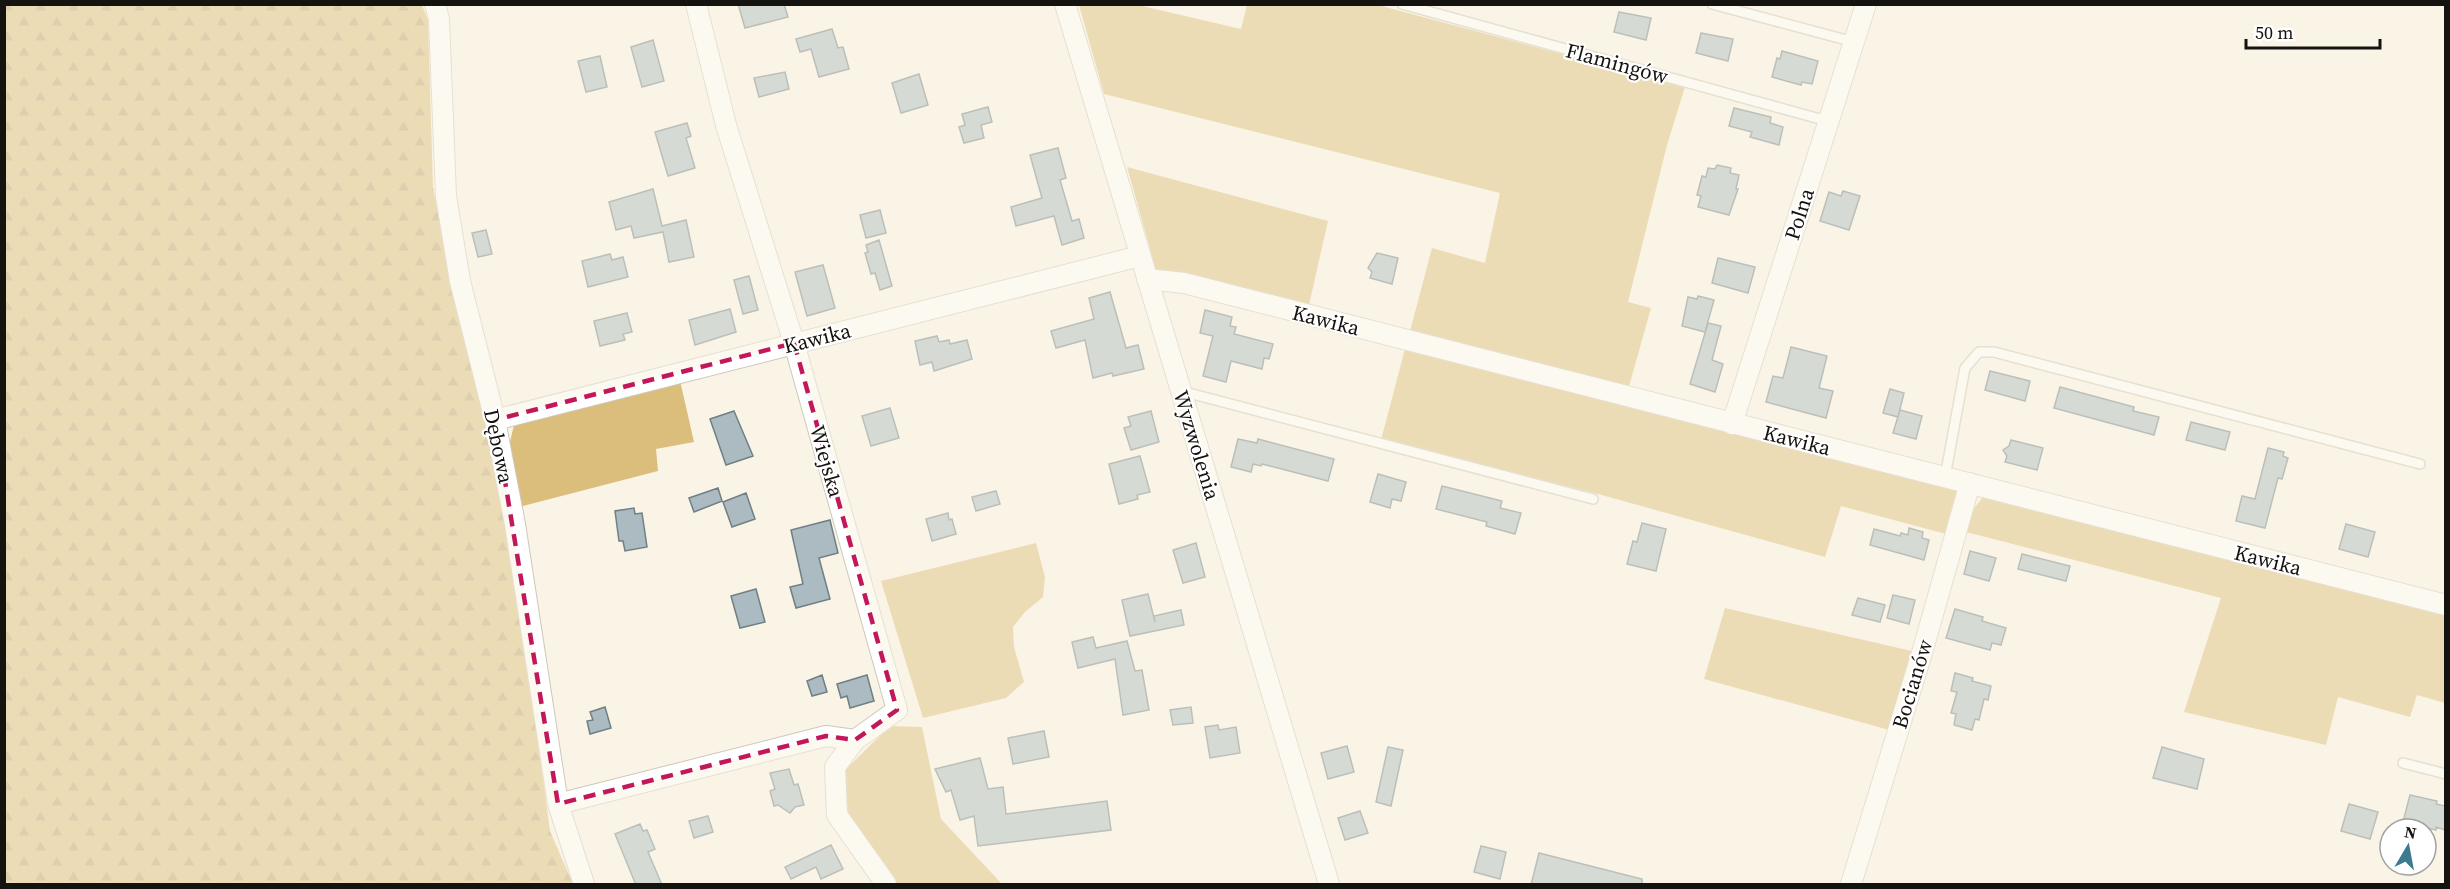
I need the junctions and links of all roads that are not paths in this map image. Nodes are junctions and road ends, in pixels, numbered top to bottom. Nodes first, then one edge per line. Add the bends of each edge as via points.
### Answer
1 (435, 4) edge
2 (696, 4) edge
3 (1065, 4) edge
4 (1402, 4) edge
5 (1713, 4) edge
6 (1866, 4) edge
7 (1854, 42) junction
8 (1831, 115) junction
9 (1140, 256) junction
10 (1147, 279) junction
11 (794, 343) junction
12 (1181, 391) junction
13 (495, 420) junction
14 (1732, 424) junction
15 (2420, 464) dead end
16 (1945, 477) junction
17 (1970, 483) junction
18 (1593, 499) dead end
19 (2445, 605) edge
20 (855, 740) junction
21 (2403, 763) dead end
22 (2445, 774) edge
23 (558, 804) junction
24 (584, 885) edge
25 (886, 885) edge
26 (1329, 885) edge
27 (1851, 885) edge

1 - 13 street, Dębowa via 440,19 446,196 460,281
2 - 11 street, Wiejska via 726,125
3 - 9 street, Wyzwolenia
4 - 8 lane, Flamingów via 1820,119
5 - 7 lane
6 - 7 street, Polna
7 - 8 street, Polna
8 - 14 street, Polna
9 - 10 street, Wyzwolenia
9 - 11 street, Kawika
10 - 12 street, Wyzwolenia
10 - 14 street, Kawika via 1184,283
11 - 13 street, Kawika
11 - 20 street, Wiejska via 897,710
12 - 18 lane
12 - 26 street, Wyzwolenia
13 - 23 street, Dębowa
14 - 16 street, Kawika
15 - 16 lane via 1994,352 1979,352 1965,368
16 - 17 street, Kawika
17 - 19 street, Kawika
17 - 27 street, Bocianów
20 - 23 street via 826,736
20 - 25 street, Wiejska via 836,767 837,815
21 - 22 lane
23 - 24 street, Dębowa

